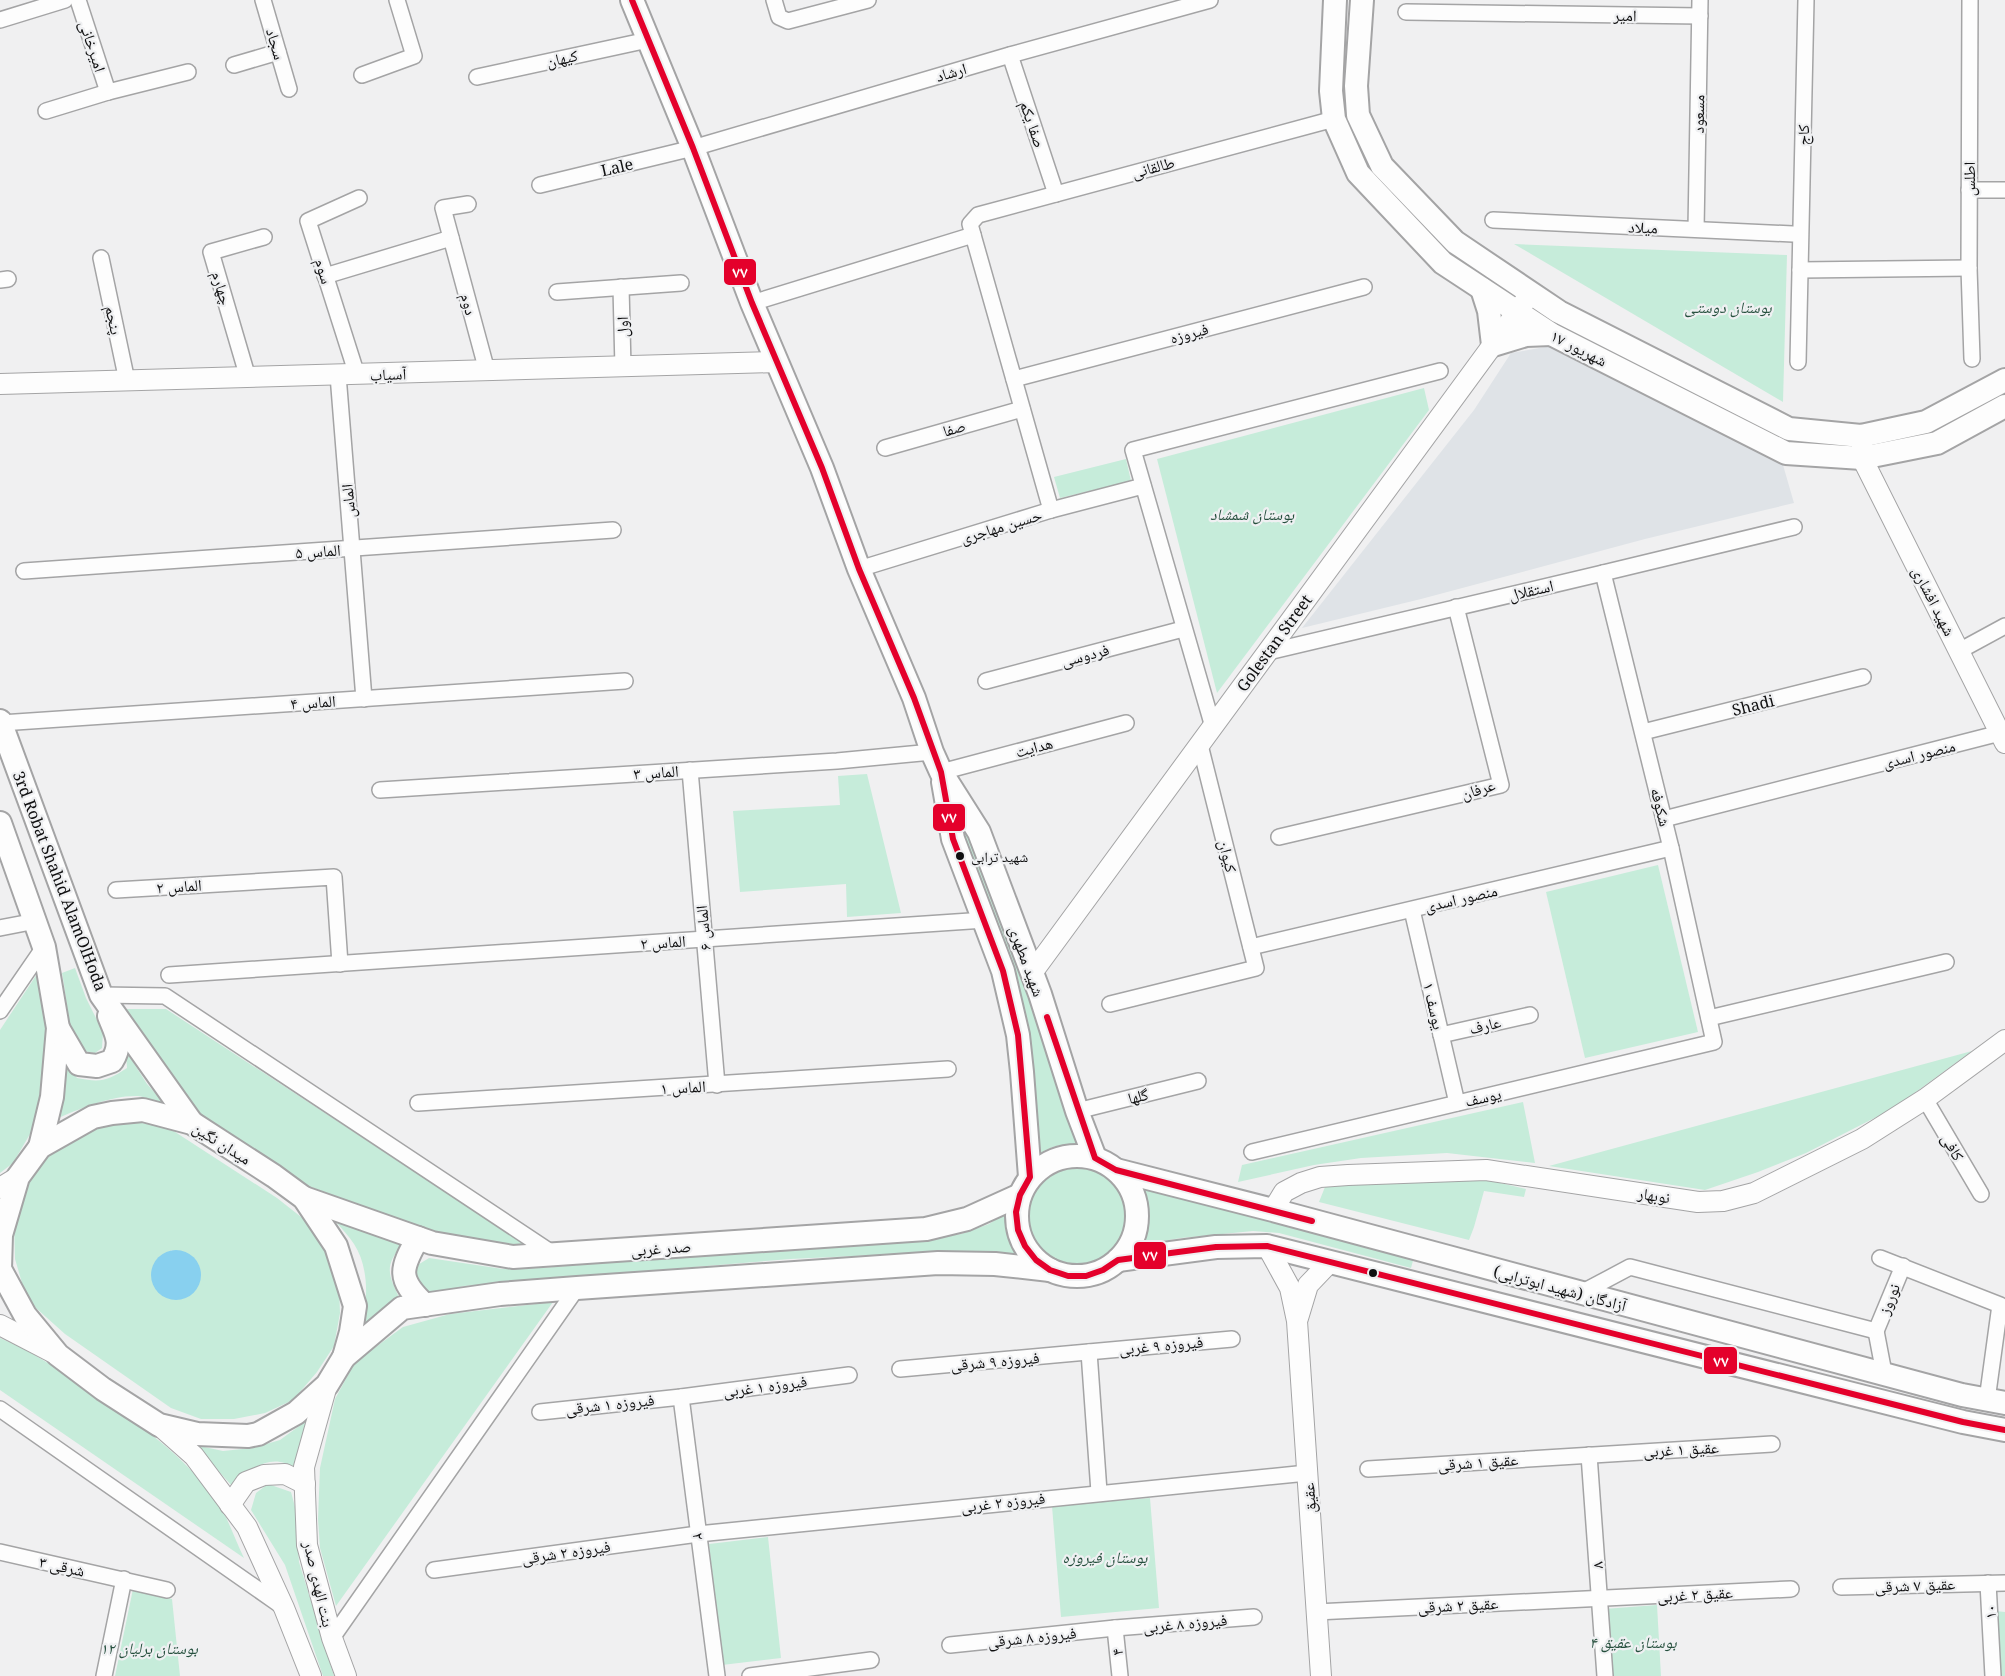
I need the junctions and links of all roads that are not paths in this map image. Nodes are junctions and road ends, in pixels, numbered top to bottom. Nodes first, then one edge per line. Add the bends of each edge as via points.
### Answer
1 (65, 0) edge
2 (78, 0) edge
3 (263, 0) edge
4 (397, 0) edge
5 (632, 0) edge
6 (774, 0) edge
7 (868, 0) edge
8 (1210, 0) edge
9 (1335, 0) edge
10 (1362, 0) edge
11 (1700, 0) edge
12 (1806, 0) edge
13 (1970, 0) edge
14 (1406, 12) dead end
15 (1700, 16) junction
16 (0, 20) edge
17 (648, 40) junction
18 (278, 52) junction
19 (1010, 55) junction
20 (234, 65) dead end
21 (188, 72) dead end
22 (362, 75) dead end
23 (477, 77) dead end
24 (289, 89) dead end
25 (108, 92) junction
26 (46, 111) dead end
27 (1334, 119) junction
28 (693, 148) junction
29 (540, 185) dead end
30 (1969, 190) junction
31 (2005, 190) edge
32 (1056, 194) junction
33 (359, 198) dead end
34 (468, 204) dead end
35 (1493, 220) dead end
36 (1696, 229) junction
37 (1794, 234) dead end
38 (973, 235) junction
39 (264, 237) dead end
40 (451, 238) junction
41 (100, 258) dead end
42 (1969, 268) junction
43 (1800, 270) junction
44 (325, 276) junction
45 (681, 283) dead end
46 (621, 287) junction
47 (1364, 287) dead end
48 (1482, 289) junction
49 (557, 292) dead end
50 (1530, 293) junction
51 (752, 303) junction
52 (1517, 313) junction
53 (1551, 334) junction
54 (1494, 345) junction
55 (1972, 358) dead end
56 (777, 362) junction
57 (1798, 362) dead end
58 (623, 368) junction
59 (487, 371) junction
60 (1440, 371) dead end
61 (347, 375) junction
62 (248, 378) junction
63 (1014, 379) junction
64 (2005, 380) edge
65 (127, 381) junction
66 (0, 384) edge
67 (2005, 406) edge
68 (1022, 409) junction
69 (1862, 447) junction
70 (885, 448) dead end
71 (1143, 486) junction
72 (1051, 510) junction
73 (1794, 527) dead end
74 (613, 530) dead end
75 (352, 548) junction
76 (860, 569) junction
77 (24, 571) dead end
78 (1603, 573) junction
79 (1456, 607) junction
80 (2005, 626) edge
81 (1183, 629) junction
82 (1959, 651) junction
83 (1268, 652) junction
84 (1863, 677) dead end
85 (625, 681) dead end
86 (986, 681) dead end
87 (364, 699) junction
88 (0, 722) edge
89 (1126, 723) dead end
90 (1213, 727) junction
91 (1642, 732) junction
92 (2002, 738) edge
93 (1200, 745) junction
94 (936, 762) junction
95 (690, 770) junction
96 (380, 790) dead end
97 (1664, 819) junction
98 (0, 823) edge
99 (1279, 837) dead end
100 (1671, 848) junction
101 (116, 890) dead end
102 (1412, 910) junction
103 (985, 920) junction
104 (36, 921) junction
105 (0, 928) edge
106 (704, 939) junction
107 (44, 947) junction
108 (1251, 947) junction
109 (1946, 962) dead end
110 (340, 964) junction
111 (1032, 973) junction
112 (169, 975) dead end
113 (101, 995) junction
114 (1110, 1004) dead end
115 (0, 1011) edge
116 (1530, 1015) dead end
117 (1708, 1018) junction
118 (58, 1028) junction
119 (1441, 1035) junction
120 (2005, 1040) edge
121 (1714, 1041) joint
122 (948, 1069) dead end
123 (1198, 1082) dead end
124 (717, 1085) junction
125 (1924, 1099) junction
126 (418, 1103) dead end
127 (1456, 1103) junction
128 (1077, 1111) junction
129 (192, 1123) junction
130 (40, 1147) junction
131 (1252, 1152) dead end
132 (1095, 1158) junction
133 (1116, 1170) junction
134 (9, 1182) edge
135 (1025, 1186) junction
136 (1980, 1194) dead end
137 (304, 1198) junction
138 (1273, 1210) junction
139 (418, 1238) junction
140 (1267, 1246) junction
141 (555, 1255) junction
142 (1440, 1256) junction
143 (1880, 1258) dead end
144 (1118, 1260) junction
145 (1330, 1262) junction
146 (1903, 1266) junction
147 (1050, 1270) junction
148 (1428, 1287) junction
149 (576, 1288) junction
150 (1581, 1293) junction
151 (425, 1305) junction
152 (1298, 1321) junction
153 (0, 1325) edge
154 (1876, 1331) junction
155 (1232, 1339) dead end
156 (1089, 1352) junction
157 (58, 1355) junction
158 (344, 1357) junction
159 (900, 1369) dead end
160 (1884, 1373) junction
161 (849, 1375) dead end
162 (327, 1385) junction
163 (681, 1397) junction
164 (1996, 1402) edge
165 (0, 1409) edge
166 (540, 1412) dead end
167 (159, 1425) junction
168 (2005, 1430) edge
169 (1772, 1444) dead end
170 (1589, 1455) junction
171 (1368, 1469) dead end
172 (1307, 1473) junction
173 (305, 1484) junction
174 (1099, 1492) junction
175 (231, 1505) junction
176 (698, 1534) junction
177 (0, 1552) edge
178 (434, 1570) dead end
179 (124, 1579) junction
180 (1988, 1583) junction
181 (2005, 1583) edge
182 (1841, 1587) dead end
183 (1791, 1589) dead end
184 (167, 1590) dead end
185 (1599, 1599) junction
186 (284, 1608) junction
187 (1317, 1612) junction
188 (1254, 1617) dead end
189 (1115, 1628) junction
190 (332, 1638) junction
191 (950, 1646) dead end
192 (871, 1660) dead end
193 (104, 1676) edge
194 (311, 1676) edge
195 (346, 1676) edge
196 (717, 1676) edge
197 (750, 1676) edge
198 (1120, 1676) edge
199 (1321, 1676) edge
200 (1605, 1676) edge
201 (1993, 1676) edge

1 - 16 street
2 - 25 street, امیرخانی
3 - 18 street, سجاد
4 - 22 street via 414,56
5 - 17 main road
6 - 7 street via 779,17 788,21
8 - 19 street, ارشاد
9 - 27 main road, ۱۷ شهریور via 1331,91
10 - 50 main road, ۱۷ شهریور via 1356,86 1358,115 1382,166 1455,242
11 - 15 street, مسعود
12 - 43 street, کاج
13 - 30 street, اطلس
14 - 15 street, امیر
15 - 36 street, مسعود
17 - 23 street, کیهان
17 - 28 main road
18 - 20 street
18 - 24 street, سجاد
19 - 28 street, ارشاد
19 - 32 street, صفا یکم
21 - 25 street
25 - 26 street
27 - 32 street, طالقانی
27 - 48 main road, ۱۷ شهریور via 1358,172 1443,263
28 - 29 street, Lale
28 - 51 main road
30 - 31 street
30 - 42 street, اطلس
32 - 38 street, طالقانی via 978,215 970,224
33 - 44 street, سوم via 308,221
34 - 40 street, دوم via 443,208
35 - 36 street, میلاد
36 - 37 street, میلاد
38 - 51 street
38 - 63 street
39 - 62 street, چهارم via 211,252
40 - 44 street
40 - 59 street, دوم
41 - 65 street, پنجم
42 - 43 street
42 - 55 street, اطلس
43 - 57 street, کاج
44 - 61 street, سوم
45 - 46 street
46 - 49 street
46 - 58 street, اول
47 - 63 street, فیروزه
48 - 52 main road, ۱۷ شهریور
48 - 54 main road
50 - 52 street, Golestan Street
50 - 69 main road, ۱۷ شهریور via 1559,312 1789,429
51 - 56 main road
52 - 53 main road, ۱۷ شهریور
52 - 54 street, Golestan Street
53 - 54 main road via 1526,335
53 - 69 main road, ۱۷ شهریور via 1786,453
54 - 83 street, Golestan Street
56 - 58 street, آسیاب
56 - 76 main road
58 - 59 street, آسیاب
59 - 61 street, آسیاب
60 - 71 street via 1132,450
61 - 62 street, آسیاب
61 - 75 street, الماس
62 - 65 street, آسیاب
63 - 68 street
64 - 69 main road, ۱۷ شهریور via 1926,422
65 - 66 street, آسیاب
67 - 69 main road, ۱۷ شهریور via 1937,443
68 - 70 street, صفا
68 - 72 street
69 - 82 street, شهید افشاری
71 - 72 street, حسین مهاجری
71 - 81 street
72 - 76 street, حسین مهاجری
73 - 78 street, استقلال
74 - 75 street, الماس ۵
75 - 77 street, الماس ۵
75 - 87 street, الماس
76 - 94 main road
78 - 79 street, استقلال
78 - 91 street, شکوفه
79 - 83 street, استقلال
79 - 99 street, عرفان via 1501,785
80 - 82 street
81 - 86 street, فردوسی
81 - 90 street
82 - 92 street, شهید افشاری
83 - 90 street, Golestan Street
84 - 91 street, Shadi
85 - 87 street, الماس ۴
87 - 88 street, الماس ۴
88 - 113 main road, 3rd Robat Shahid AlamOlHoda
89 - 94 street, هدایت
90 - 93 street, Golestan Street
91 - 97 street, شکوفه
92 - 97 street, منصور اسدی
93 - 108 street, کیوان
93 - 111 street, Golestan Street
94 - 95 street, الماس ۳ via 837,761
94 - 103 main road via 953,839
94 - 111 main road, شهید مطهری via 979,832
95 - 96 street, الماس ۳
95 - 106 street, الماس ۶
97 - 100 street, شکوفه
98 - 104 main road
100 - 102 street, منصور اسدی
100 - 117 street, شکوفه
101 - 110 street, الماس ۲ via 334,877
102 - 108 street, منصور اسدی
102 - 119 street, یوسف ۱
103 - 106 street, الماس ۲
103 - 135 main road via 1003,971 1018,1035
104 - 105 street
104 - 107 main road
106 - 110 street, الماس ۲
106 - 124 street, الماس ۶
107 - 115 street
107 - 118 main road
108 - 114 street, کیوان via 1256,968
109 - 117 street
110 - 112 street, الماس ۲
111 - 128 main road, شهید مطهری
113 - 118 main road via 118,1040 118,1051 112,1061 97,1066 79,1064
113 - 129 main road, 3rd Robat Shahid AlamOlHoda
113 - 141 street via 165,996
116 - 119 street, عارف
117 - 121 street, شکوفه
118 - 130 main road via 52,1097
119 - 127 street, یوسف ۱
120 - 125 street, نوبهار
121 - 127 street, یوسف
122 - 124 street, الماس ۱
123 - 128 street, گلها
124 - 126 street, الماس ۱
125 - 136 street, کافی
125 - 138 street, نوبهار via 1852,1144 1754,1193 1723,1201 1698,1202 1486,1170 1320,1177 1284,1192
127 - 131 street, یوسف
128 - 132 main road, شهید مطهری
129 - 130 main road, میدان نگین via 143,1110 112,1113 93,1117
129 - 137 main road, میدان نگین
130 - 134 main road, میدان نگین
132 - 133 main road
132 - 135 main road via 1058,1158 1044,1165
133 - 138 main road, آزادگان (شهید ابوترابی)
133 - 144 main road via 1129,1185 1136,1204 1137,1224 1131,1244
134 - 157 main road, میدان نگین via 0,1269 25,1315
135 - 141 main road, صدر غربی via 967,1218 926,1229
135 - 147 main road via 1016,1212 1018,1230 1024,1246
137 - 139 main road, صدر غربی
137 - 158 main road, میدان نگین via 336,1246 352,1293 354,1315
138 - 142 main road, آزادگان (شهید ابوترابی)
139 - 141 main road, صدر غربی via 513,1257
139 - 151 main road via 407,1257 403,1277 411,1293
140 - 144 main road, آزادگان (شهید ابوترابی) via 1216,1247
140 - 145 main road, آزادگان (شهید ابوترابی)
140 - 152 street via 1290,1288
142 - 148 main road
142 - 150 main road, آزادگان (شهید ابوترابی)
143 - 146 street
144 - 147 main road via 1086,1276
145 - 148 main road, آزادگان (شهید ابوترابی)
145 - 152 street via 1308,1285
146 - 154 street, نوروز
146 - 164 street via 2000,1305
147 - 149 main road, صدر غربی via 938,1263
148 - 168 main road, آزادگان (شهید ابوترابی)
149 - 151 main road, صدر غربی
149 - 190 street
150 - 154 street via 1630,1267
150 - 160 main road, آزادگان (شهید ابوترابی)
151 - 158 main road, صدر غربی via 402,1308
152 - 172 street, عقیق
153 - 157 street
154 - 160 street
155 - 156 street, فیروزه ۹ غربی
156 - 159 street, فیروزه ۹ شرقی
156 - 174 street
157 - 167 main road, میدان نگین
158 - 162 main road, میدان نگین
160 - 164 main road, آزادگان (شهید ابوترابی)
161 - 163 street, فیروزه ۱ غربی
162 - 167 main road, میدان نگین via 296,1413 258,1434 197,1434
162 - 173 street, بنت الهدی صدر via 304,1467
163 - 166 street, فیروزه ۱ شرقی
163 - 176 street, ۲
165 - 186 street
167 - 175 street, بنت الهدی صدر via 194,1456
169 - 170 street, عقیق ۱ غربی
170 - 171 street, عقیق ۱ شرقی
170 - 185 street, ۸
172 - 174 street, فیروزه ۲ غربی
172 - 187 street, عقیق
173 - 175 street via 285,1474 264,1476 246,1482
173 - 190 street, بنت الهدی صدر via 307,1545
174 - 176 street, فیروزه ۲ غربی
175 - 186 street, بنت الهدی صدر via 247,1527
176 - 178 street, فیروزه ۲ شرقی
176 - 196 street, ۲
177 - 179 street, ۳ شرقی
179 - 184 street, ۳ شرقی
179 - 193 street
180 - 181 street, عقیق ۷ شرقی
180 - 182 street, عقیق ۷ شرقی
180 - 201 street, ۱۰
183 - 185 street, عقیق ۲ غربی
185 - 187 street, عقیق ۲ شرقی
185 - 200 street, ۸
186 - 194 street, بنت الهدی صدر
187 - 199 street, عقیق
188 - 189 street, فیروزه ۸ غربی
189 - 191 street, فیروزه ۸ شرقی
189 - 198 street, ۴
190 - 195 street, بنت الهدی صدر
192 - 197 street

